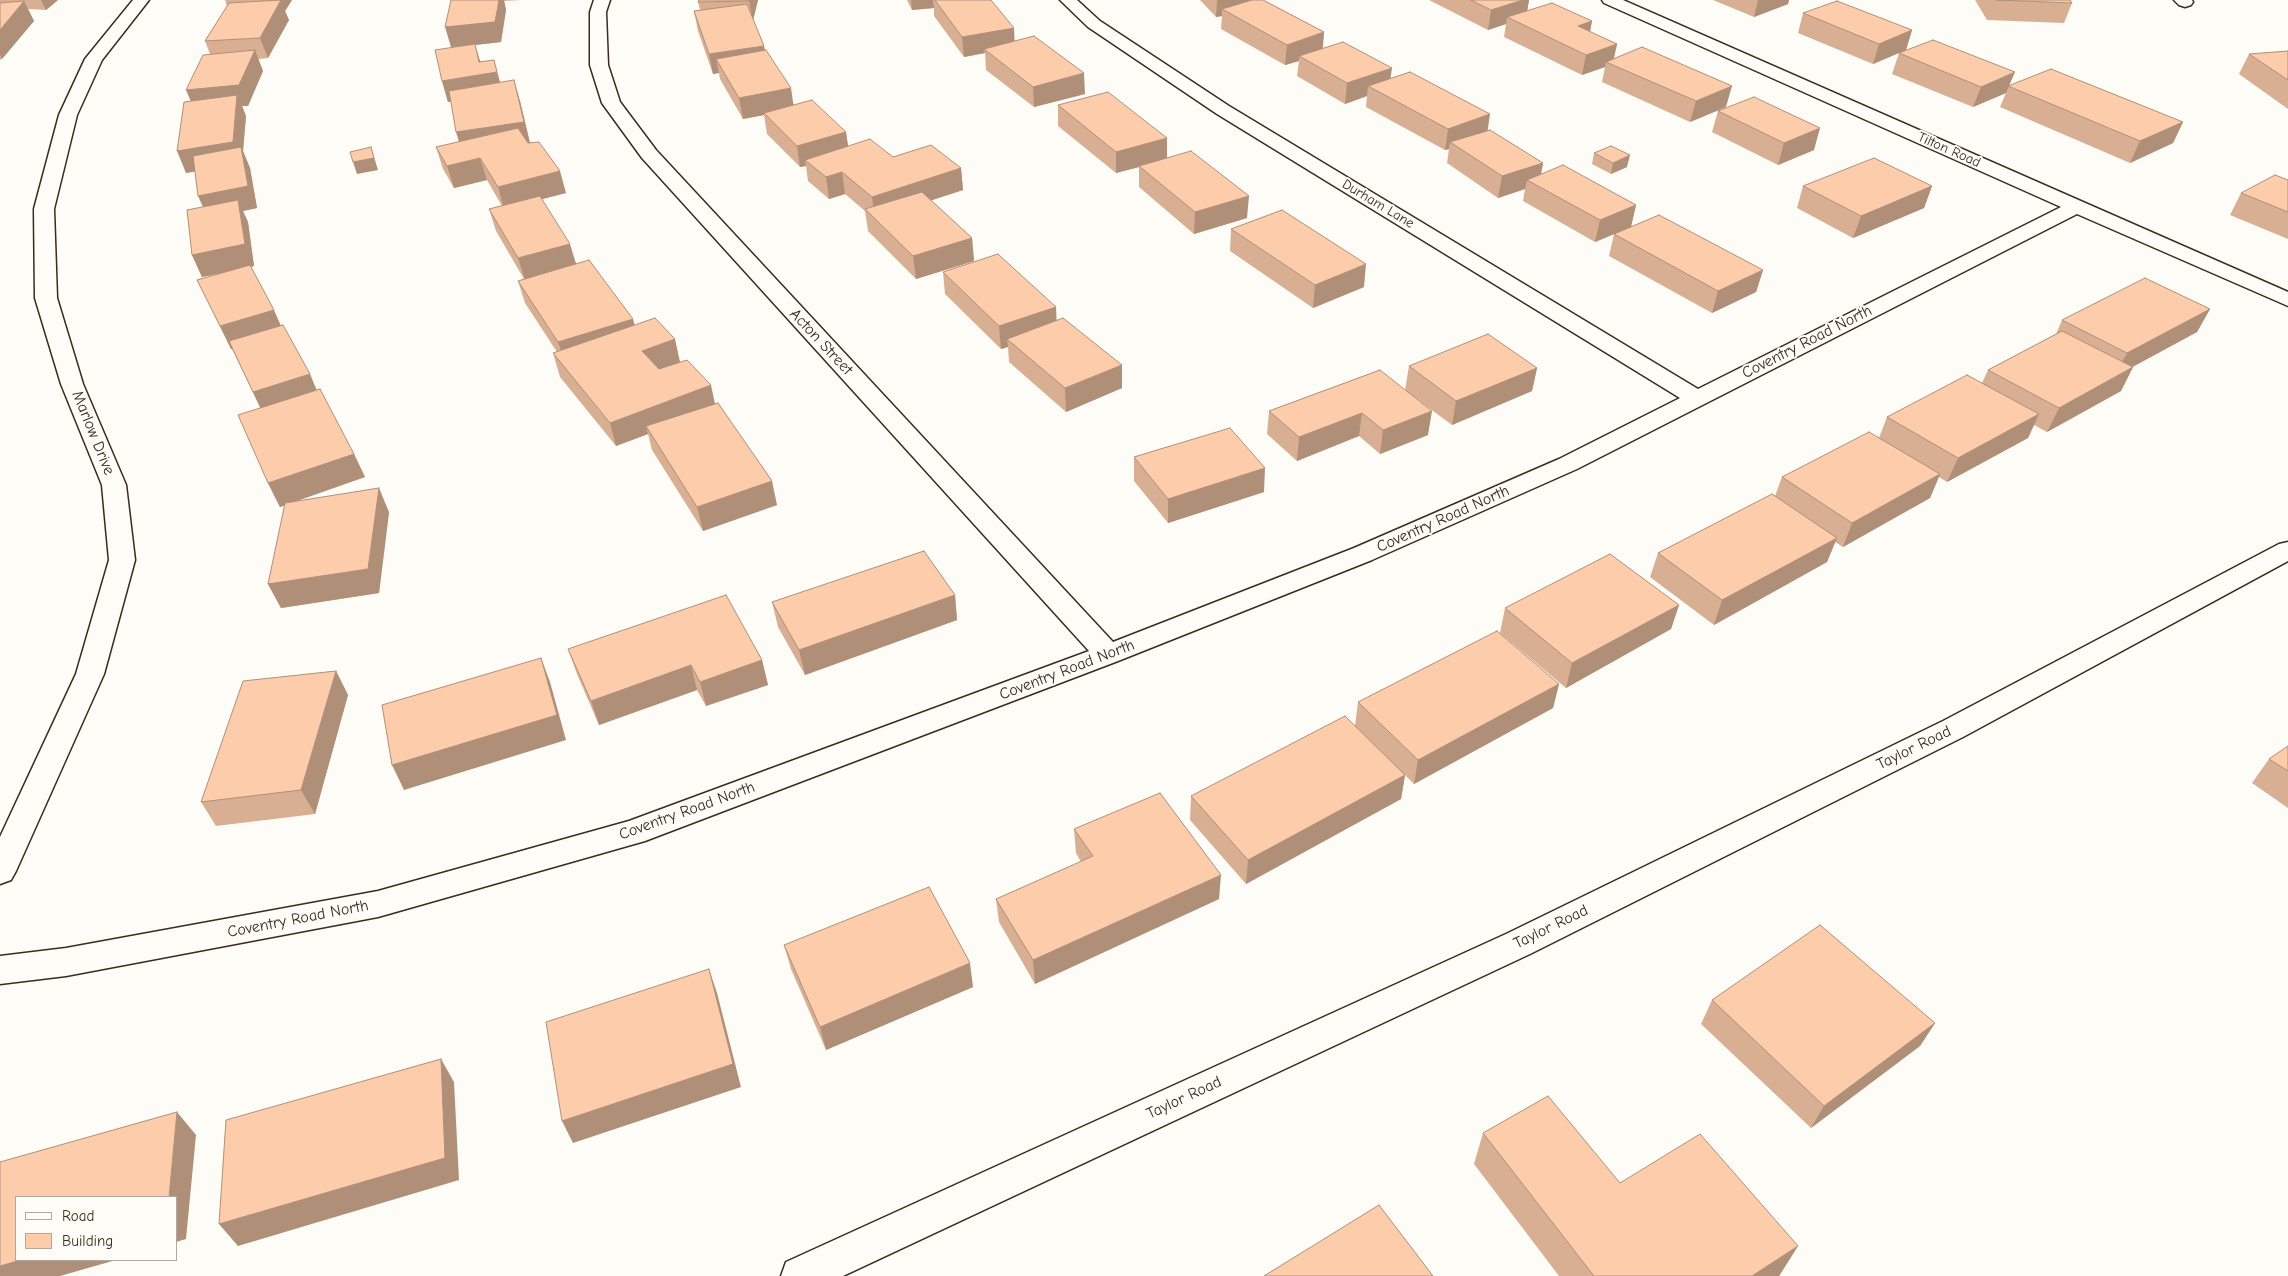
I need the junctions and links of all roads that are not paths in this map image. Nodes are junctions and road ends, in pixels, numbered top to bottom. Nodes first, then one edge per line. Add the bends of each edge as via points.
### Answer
1 (141, 0) edge
2 (602, 0) edge
3 (1068, 0) edge
4 (1610, 0) edge
5 (2076, 206) junction
6 (2288, 300) edge
7 (1696, 398) junction
8 (2288, 550) edge
9 (1108, 654) junction
10 (0, 871) edge
11 (0, 970) edge
12 (800, 1276) edge

1 - 10 street, Marlow Drive via 94,59 68,115 44,208 46,298 72,384 114,485 122,560 90,674
2 - 9 street, Acton Street via 598,12 599,65 611,103 649,154
3 - 7 street, Durham Lane via 1094,24 1223,110
4 - 5 street, Tilton Road
5 - 6 street, Tilton Road
5 - 7 street, Coventry Road North
7 - 9 street, Coventry Road North via 1568,464 1372,550
8 - 12 street, Taylor Road via 1953,729 1518,944
9 - 11 street, Coventry Road North via 625,835 378,904 66,962

